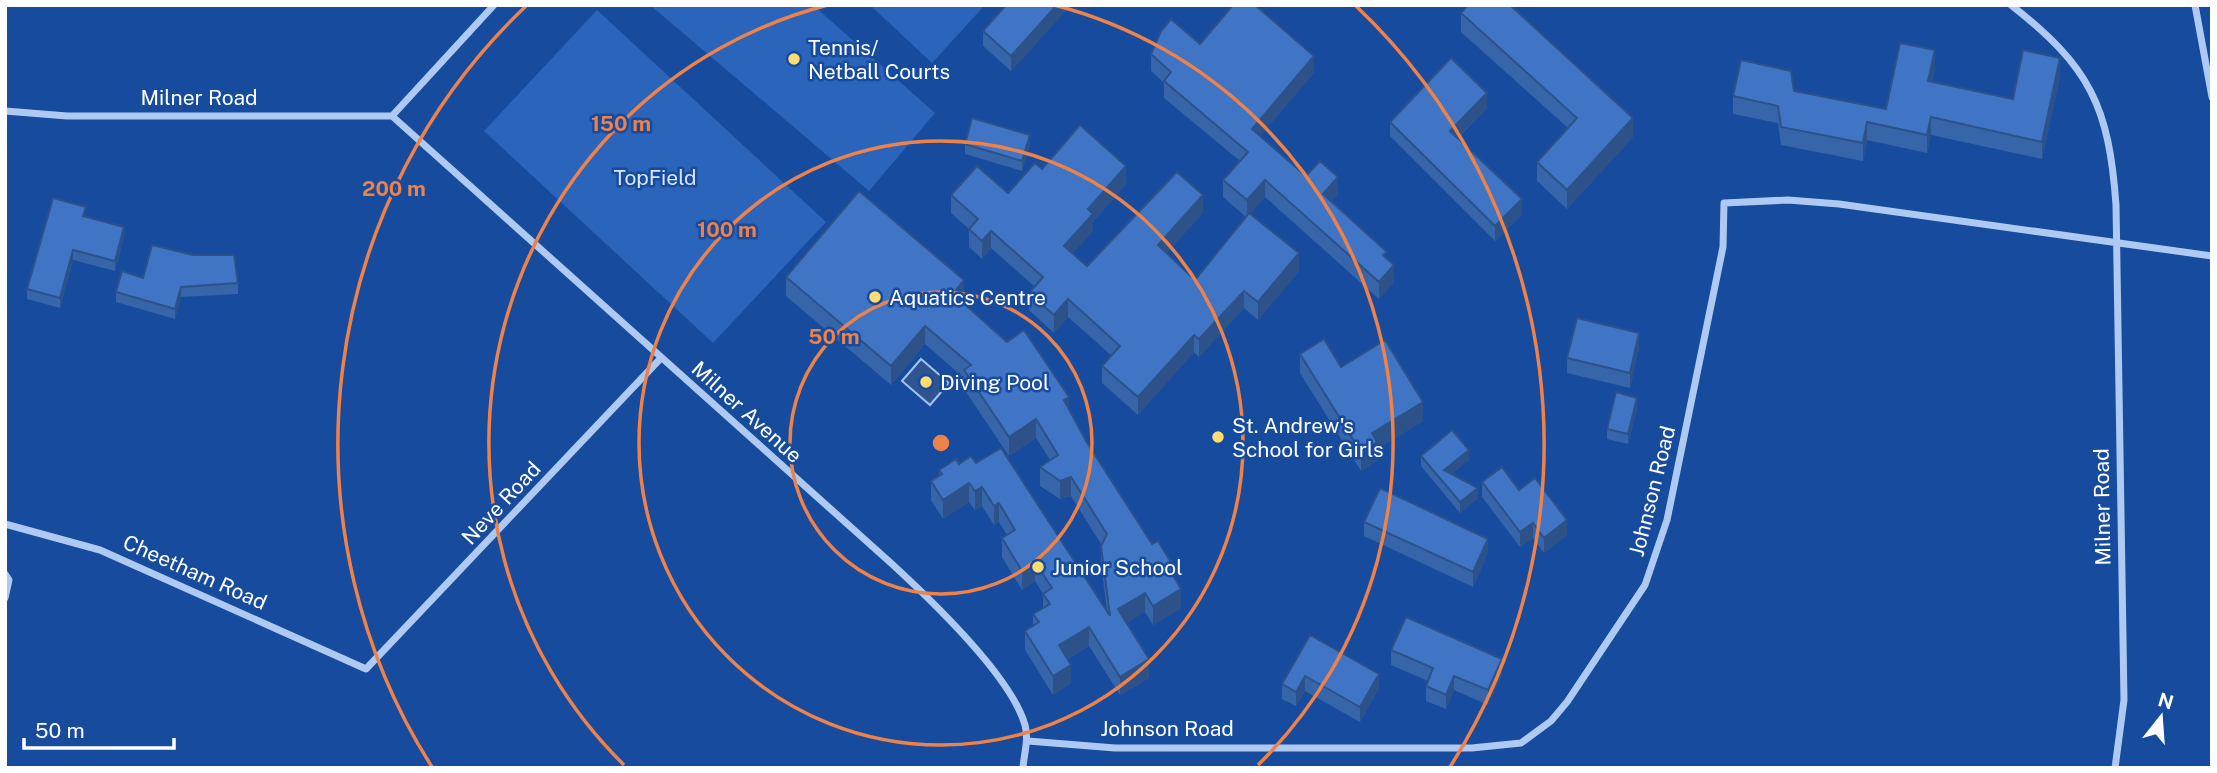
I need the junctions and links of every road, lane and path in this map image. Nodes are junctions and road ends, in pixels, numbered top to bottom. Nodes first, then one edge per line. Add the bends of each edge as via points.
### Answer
1 (494, 5) edge
2 (2011, 5) edge
3 (2195, 5) edge
4 (2212, 97) edge
5 (5, 111) edge
6 (393, 116) junction
7 (2116, 245) junction
8 (2212, 256) edge
9 (660, 359) junction
10 (5, 524) edge
11 (5, 574) edge
12 (5, 598) edge
13 (366, 668) joint
14 (1028, 741) junction
15 (1023, 768) edge
16 (2115, 768) edge

1 - 6 street
2 - 7 street, Milner Road via 2069,58 2107,127
3 - 4 street
5 - 6 street, Milner Road via 67,116
6 - 9 street, Milner Avenue
7 - 8 street, Johnson Road
7 - 14 street, Johnson Road via 1839,204 1788,200 1724,203 1723,247 1654,564 1567,702 1551,721 1521,743 1472,748 1115,748
7 - 16 street, Milner Road via 2124,699
9 - 13 street, Neve Road
9 - 14 street, Milner Avenue via 946,616 1012,698
10 - 13 street, Cheetham Road via 100,550
11 - 12 street via 9,580
14 - 15 street, Milner Avenue

